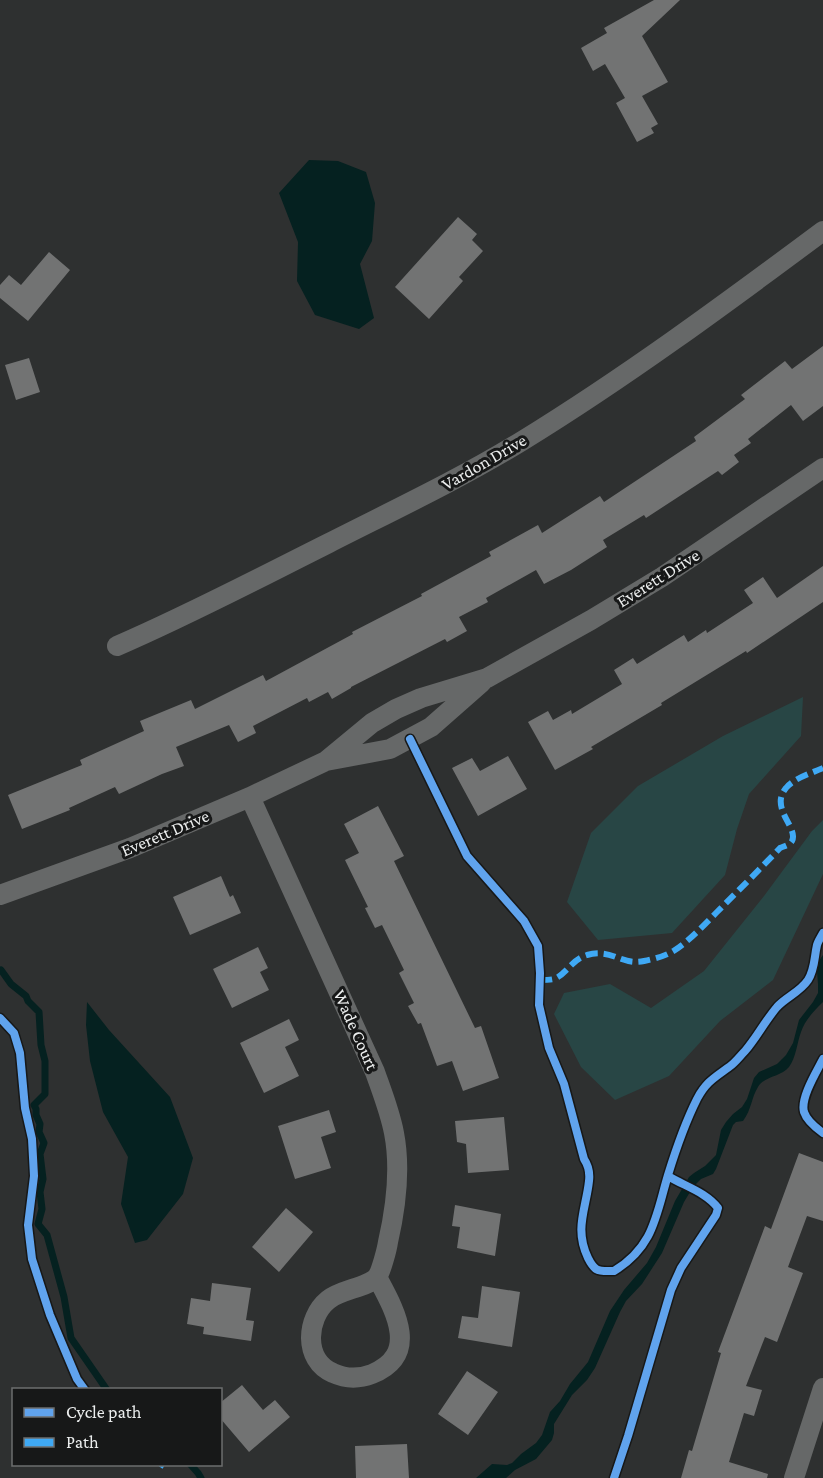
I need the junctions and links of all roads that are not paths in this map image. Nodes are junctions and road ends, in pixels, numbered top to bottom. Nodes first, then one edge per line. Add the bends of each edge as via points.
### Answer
1 (823, 231) edge
2 (823, 468) edge
3 (117, 646) dead end
4 (487, 678) junction
5 (326, 761) junction
6 (250, 797) junction
7 (0, 896) edge
8 (377, 1277) junction
9 (823, 1388) edge
10 (794, 1478) edge

1 - 3 street, Vardon Drive via 626,373 521,441 436,489 173,622
2 - 4 street, Everett Drive via 662,577
4 - 5 street, Everett Drive via 396,709 372,723
4 - 5 street, Everett Drive via 431,727 410,739 390,749
5 - 6 street, Everett Drive
6 - 7 street, Everett Drive via 130,848
6 - 8 street, Wade Court via 387,1105 397,1158 397,1188 391,1230
8 - 8 street via 340,1292 319,1309 310,1339 314,1353 331,1372 348,1378 363,1377 380,1371 398,1351 400,1328
9 - 10 street

